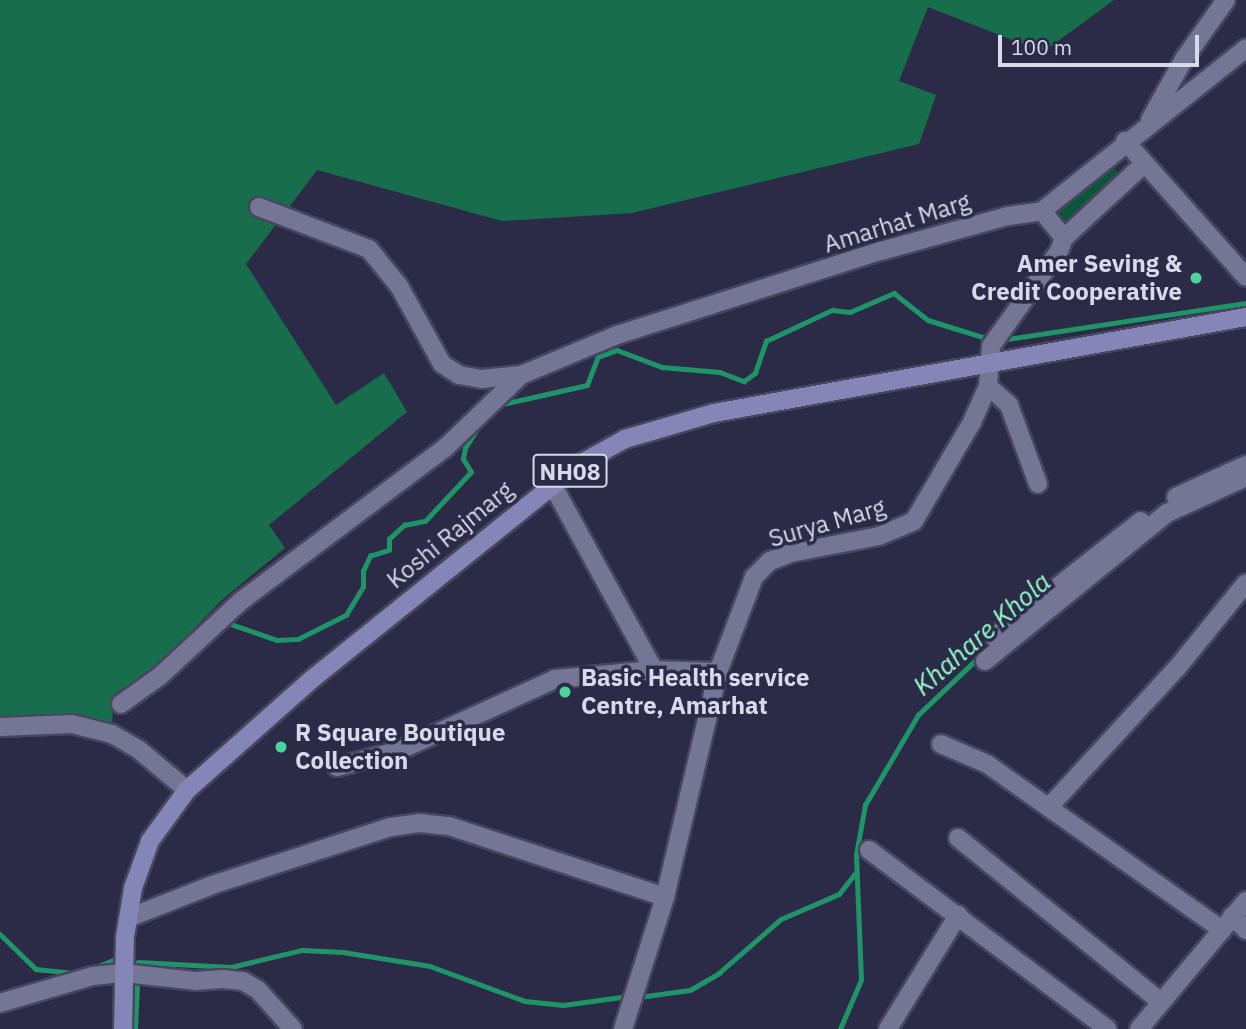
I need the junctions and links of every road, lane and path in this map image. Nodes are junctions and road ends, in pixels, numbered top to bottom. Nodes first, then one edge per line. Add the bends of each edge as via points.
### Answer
1 (1226, 0) edge
2 (1246, 48) edge
3 (1145, 129) junction
4 (1125, 141) junction
5 (1144, 164) junction
6 (259, 207) dead end
7 (1042, 211) junction
8 (1064, 238) junction
9 (1246, 278) edge
10 (1246, 317) edge
11 (993, 347) junction
12 (521, 375) junction
13 (988, 386) junction
14 (1246, 465) edge
15 (1246, 477) edge
16 (552, 484) junction
17 (1038, 484) dead end
18 (1192, 495) junction
19 (1246, 583) edge
20 (994, 637) dead end
21 (985, 661) dead end
22 (654, 670) junction
23 (718, 673) junction
24 (121, 704) dead end
25 (0, 727) edge
26 (941, 744) dead end
27 (337, 767) dead end
28 (187, 790) junction
29 (1049, 807) junction
30 (958, 838) dead end
31 (869, 850) dead end
32 (665, 897) junction
33 (1246, 901) edge
34 (958, 915) junction
35 (128, 918) junction
36 (1227, 923) junction
37 (1246, 930) edge
38 (124, 973) junction
39 (1161, 1002) junction
40 (0, 1003) edge
41 (123, 1029) edge
42 (293, 1029) edge
43 (623, 1029) edge
44 (888, 1029) edge
45 (1107, 1029) edge
46 (1139, 1029) edge

1 - 3 street via 1184,59
2 - 3 street
3 - 4 street
4 - 5 street
4 - 7 street
5 - 8 street
5 - 9 street
6 - 12 street via 369,249 399,286 442,365 459,376
7 - 8 street
7 - 12 street, Amarhat Marg via 881,251 617,335
8 - 11 street
10 - 11 main road, Koshi Rajmarg / NH08
11 - 13 street, Surya Marg
11 - 16 main road, Koshi Rajmarg / NH08 via 666,425 625,439
12 - 24 street via 445,448 241,601 160,676
13 - 17 street via 1009,405
13 - 23 street, Surya Marg via 914,521 879,536 791,553 761,568
14 - 18 street
15 - 18 street
16 - 22 street
16 - 28 main road, Koshi Rajmarg / NH08 via 312,679
18 - 20 street via 1122,534
18 - 21 street
19 - 29 street via 1177,668
22 - 23 street
22 - 27 street via 555,679 400,750
23 - 32 street, Surya Marg
25 - 28 street via 72,724 112,734 138,748
26 - 29 street via 987,764
28 - 35 main road, Koshi Rajmarg / NH08 via 150,841
29 - 36 street
30 - 39 street
31 - 34 street
32 - 35 street via 449,826 419,823 391,827 212,884
32 - 43 street, Surya Marg
33 - 36 street
34 - 44 street
34 - 45 street
35 - 38 main road, Koshi Rajmarg / NH08
36 - 37 street
36 - 39 street
38 - 40 street via 66,982
38 - 41 main road, Koshi Rajmarg / NH08
38 - 42 street via 170,980 243,981
39 - 46 street

